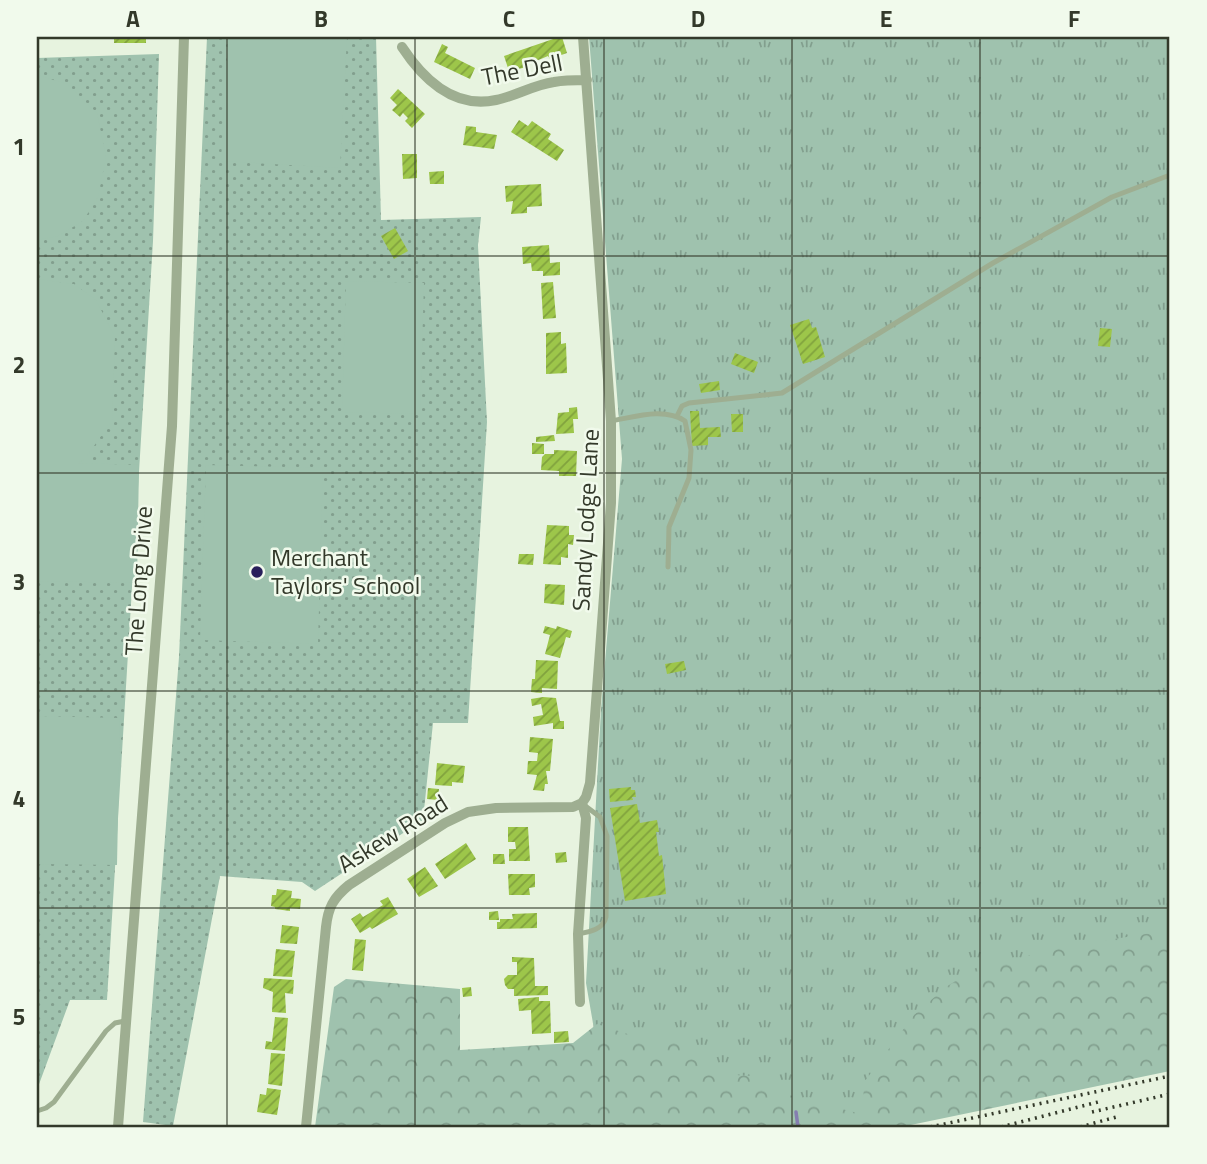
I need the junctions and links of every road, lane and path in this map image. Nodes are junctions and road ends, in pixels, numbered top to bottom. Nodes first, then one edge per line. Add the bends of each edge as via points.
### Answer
1 (184, 37) edge
2 (583, 37) edge
3 (402, 47) dead end
4 (587, 80) junction
5 (1170, 175) edge
6 (677, 416) junction
7 (611, 421) junction
8 (668, 567) dead end
9 (582, 803) junction
10 (578, 934) junction
11 (580, 1002) dead end
12 (126, 1020) junction
13 (37, 1111) edge
14 (118, 1127) edge
15 (306, 1127) edge

1 - 12 street, The Long Drive via 172,426
2 - 4 street, Sandy Lodge Lane
3 - 4 street, The Dell via 433,85 468,100 495,100 555,81
4 - 7 street, Sandy Lodge Lane
5 - 6 lane via 1112,197 993,262 782,393 688,403
6 - 7 lane via 660,413
6 - 8 lane via 685,421 690,468 669,527
7 - 9 street, Sandy Lodge Lane via 611,503 590,783
9 - 10 street, Sandy Lodge Lane via 586,825
9 - 10 lane via 600,817 607,836 606,917 601,926
9 - 15 street, Askew Road via 481,809 455,817 334,899 326,927
10 - 11 street, Sandy Lodge Lane
12 - 13 lane via 106,1031 54,1102
12 - 14 street, The Long Drive

